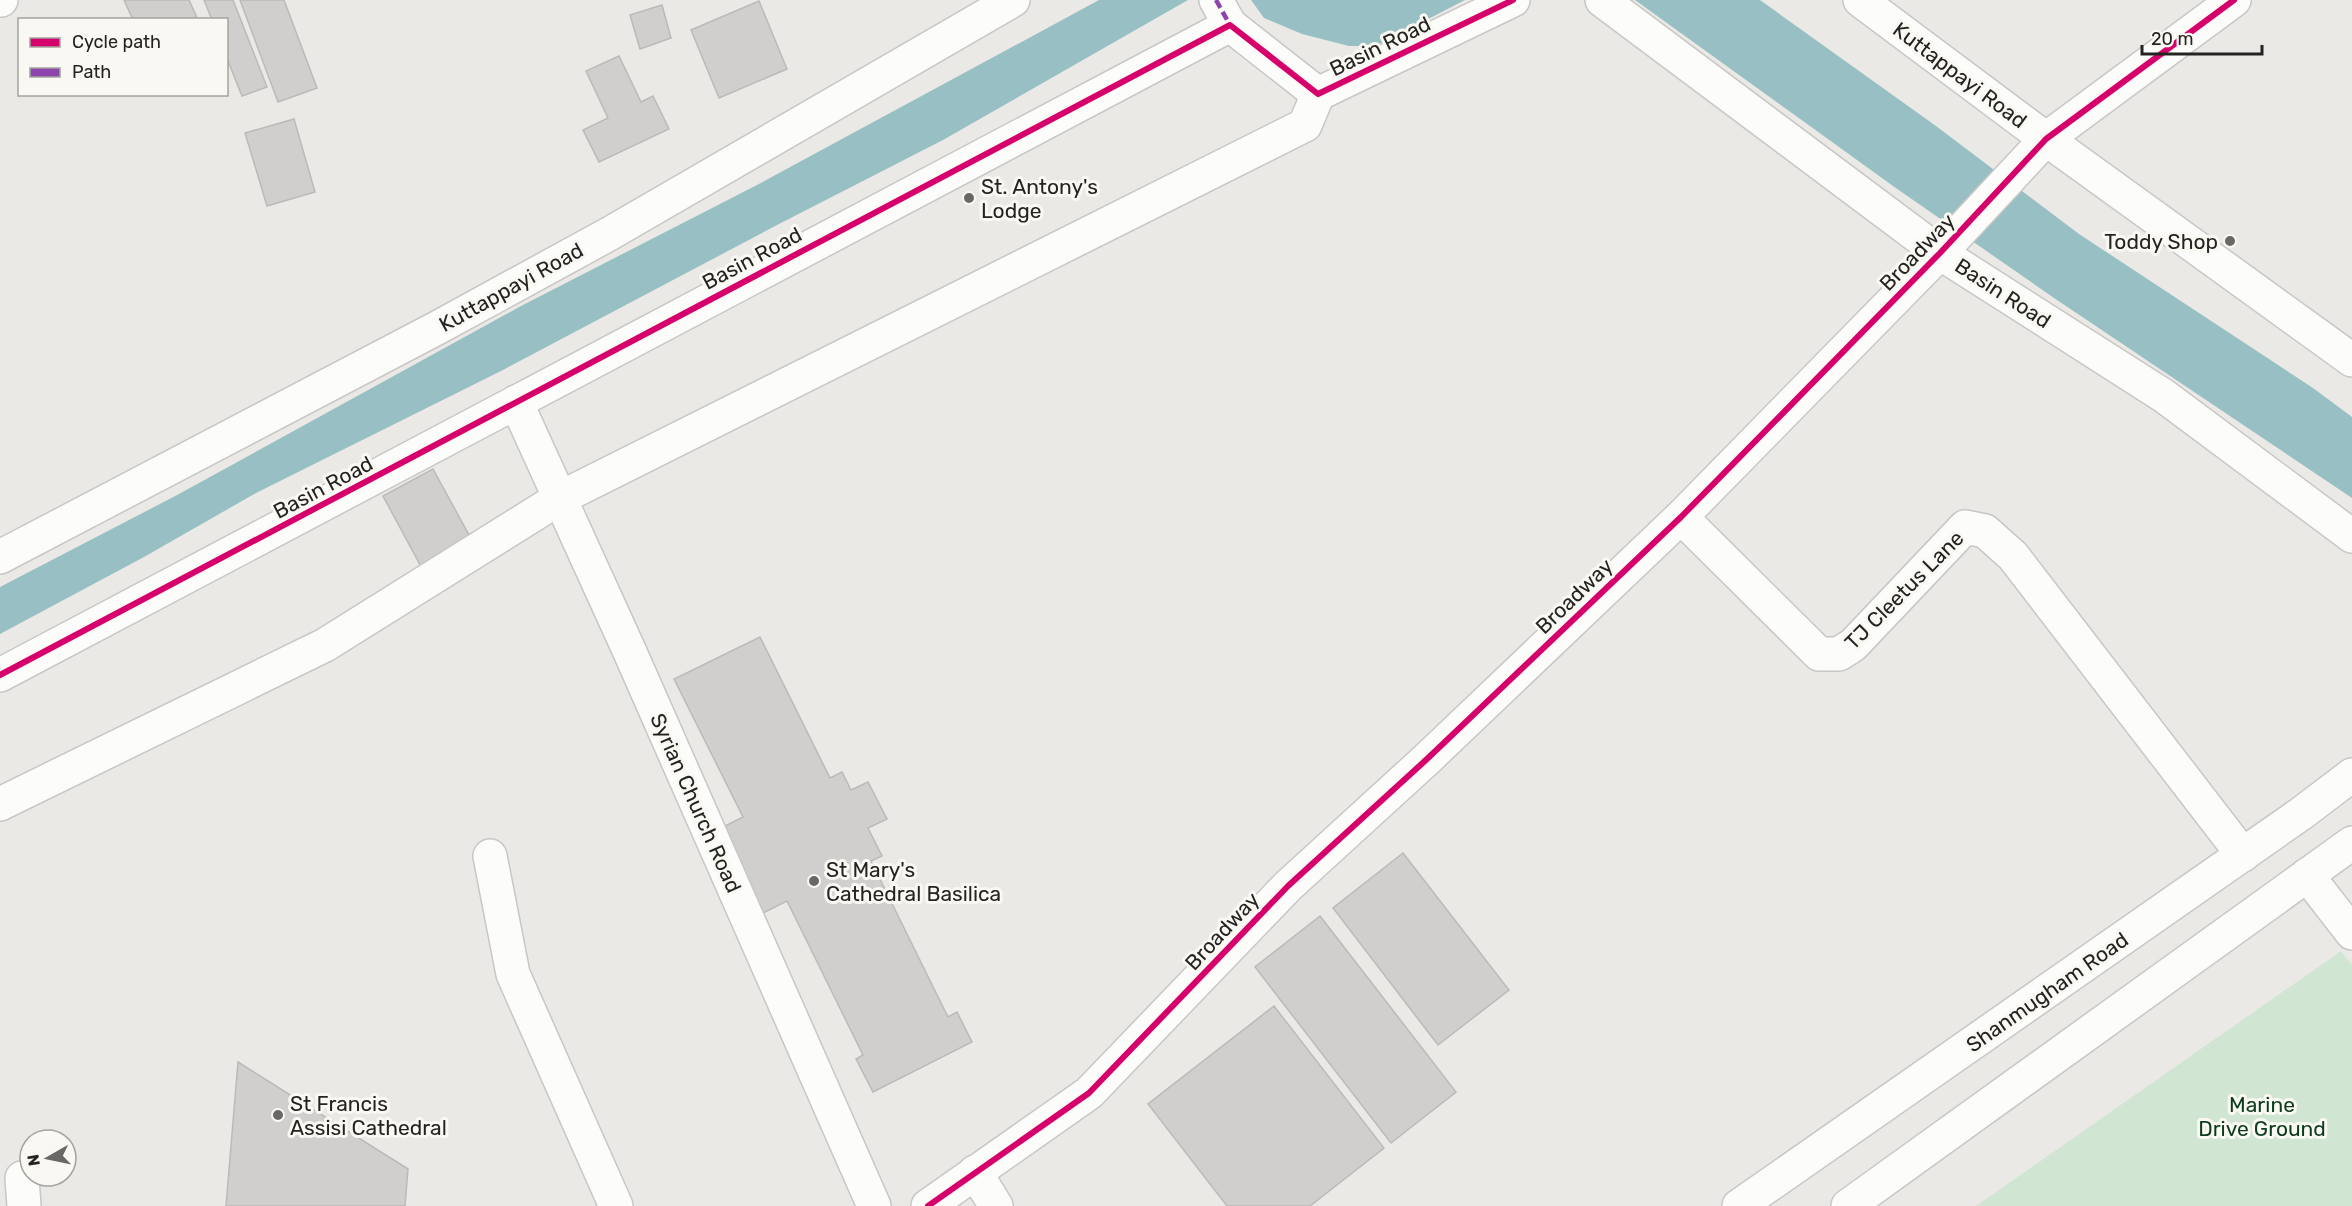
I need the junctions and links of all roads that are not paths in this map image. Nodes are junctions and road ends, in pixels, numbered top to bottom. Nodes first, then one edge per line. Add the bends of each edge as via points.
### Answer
1 (1013, 0) edge
2 (1513, 0) edge
3 (1602, 0) edge
4 (1860, 0) edge
5 (2234, 0) edge
6 (1223, 13) edge
7 (1318, 94) junction
8 (2046, 139) junction
9 (1940, 253) junction
10 (2352, 360) edge
11 (516, 402) junction
12 (560, 498) junction
13 (1681, 517) junction
14 (2352, 536) edge
15 (0, 557) edge
16 (0, 675) edge
17 (2352, 775) edge
18 (0, 804) edge
19 (2243, 855) junction
20 (490, 856) dead end
21 (2330, 859) edge
22 (2352, 933) edge
23 (975, 1173) junction
24 (616, 1206) edge
25 (874, 1206) edge
26 (928, 1206) edge
27 (996, 1206) edge
28 (1739, 1206) edge
29 (1848, 1206) edge

1 - 15 street, Kuttappayi Road via 599,239
2 - 7 street, Basin Road
3 - 9 street, Basin Road
4 - 8 street, Kuttappayi Road
5 - 8 street, Broadway
6 - 7 street, Basin Road
6 - 11 street, Basin Road
7 - 12 street via 1305,125
8 - 9 street, Broadway
8 - 10 street, Kuttappayi Road
9 - 13 street, Broadway
9 - 14 street, Basin Road via 2164,396
11 - 12 street, Syrian Church Road
11 - 16 street, Basin Road
12 - 18 street via 325,645
12 - 25 street, Syrian Church Road
13 - 19 street, TJ Cleetus Lane via 1819,654 1839,654 1853,645 1965,527 1985,531 2013,556
13 - 23 street, Broadway via 1427,759 1287,886 1089,1093
17 - 19 street, Shanmugham Road
19 - 28 street, Shanmugham Road
20 - 24 street via 513,974
21 - 22 street
21 - 29 street
23 - 26 street, Broadway
23 - 27 street

